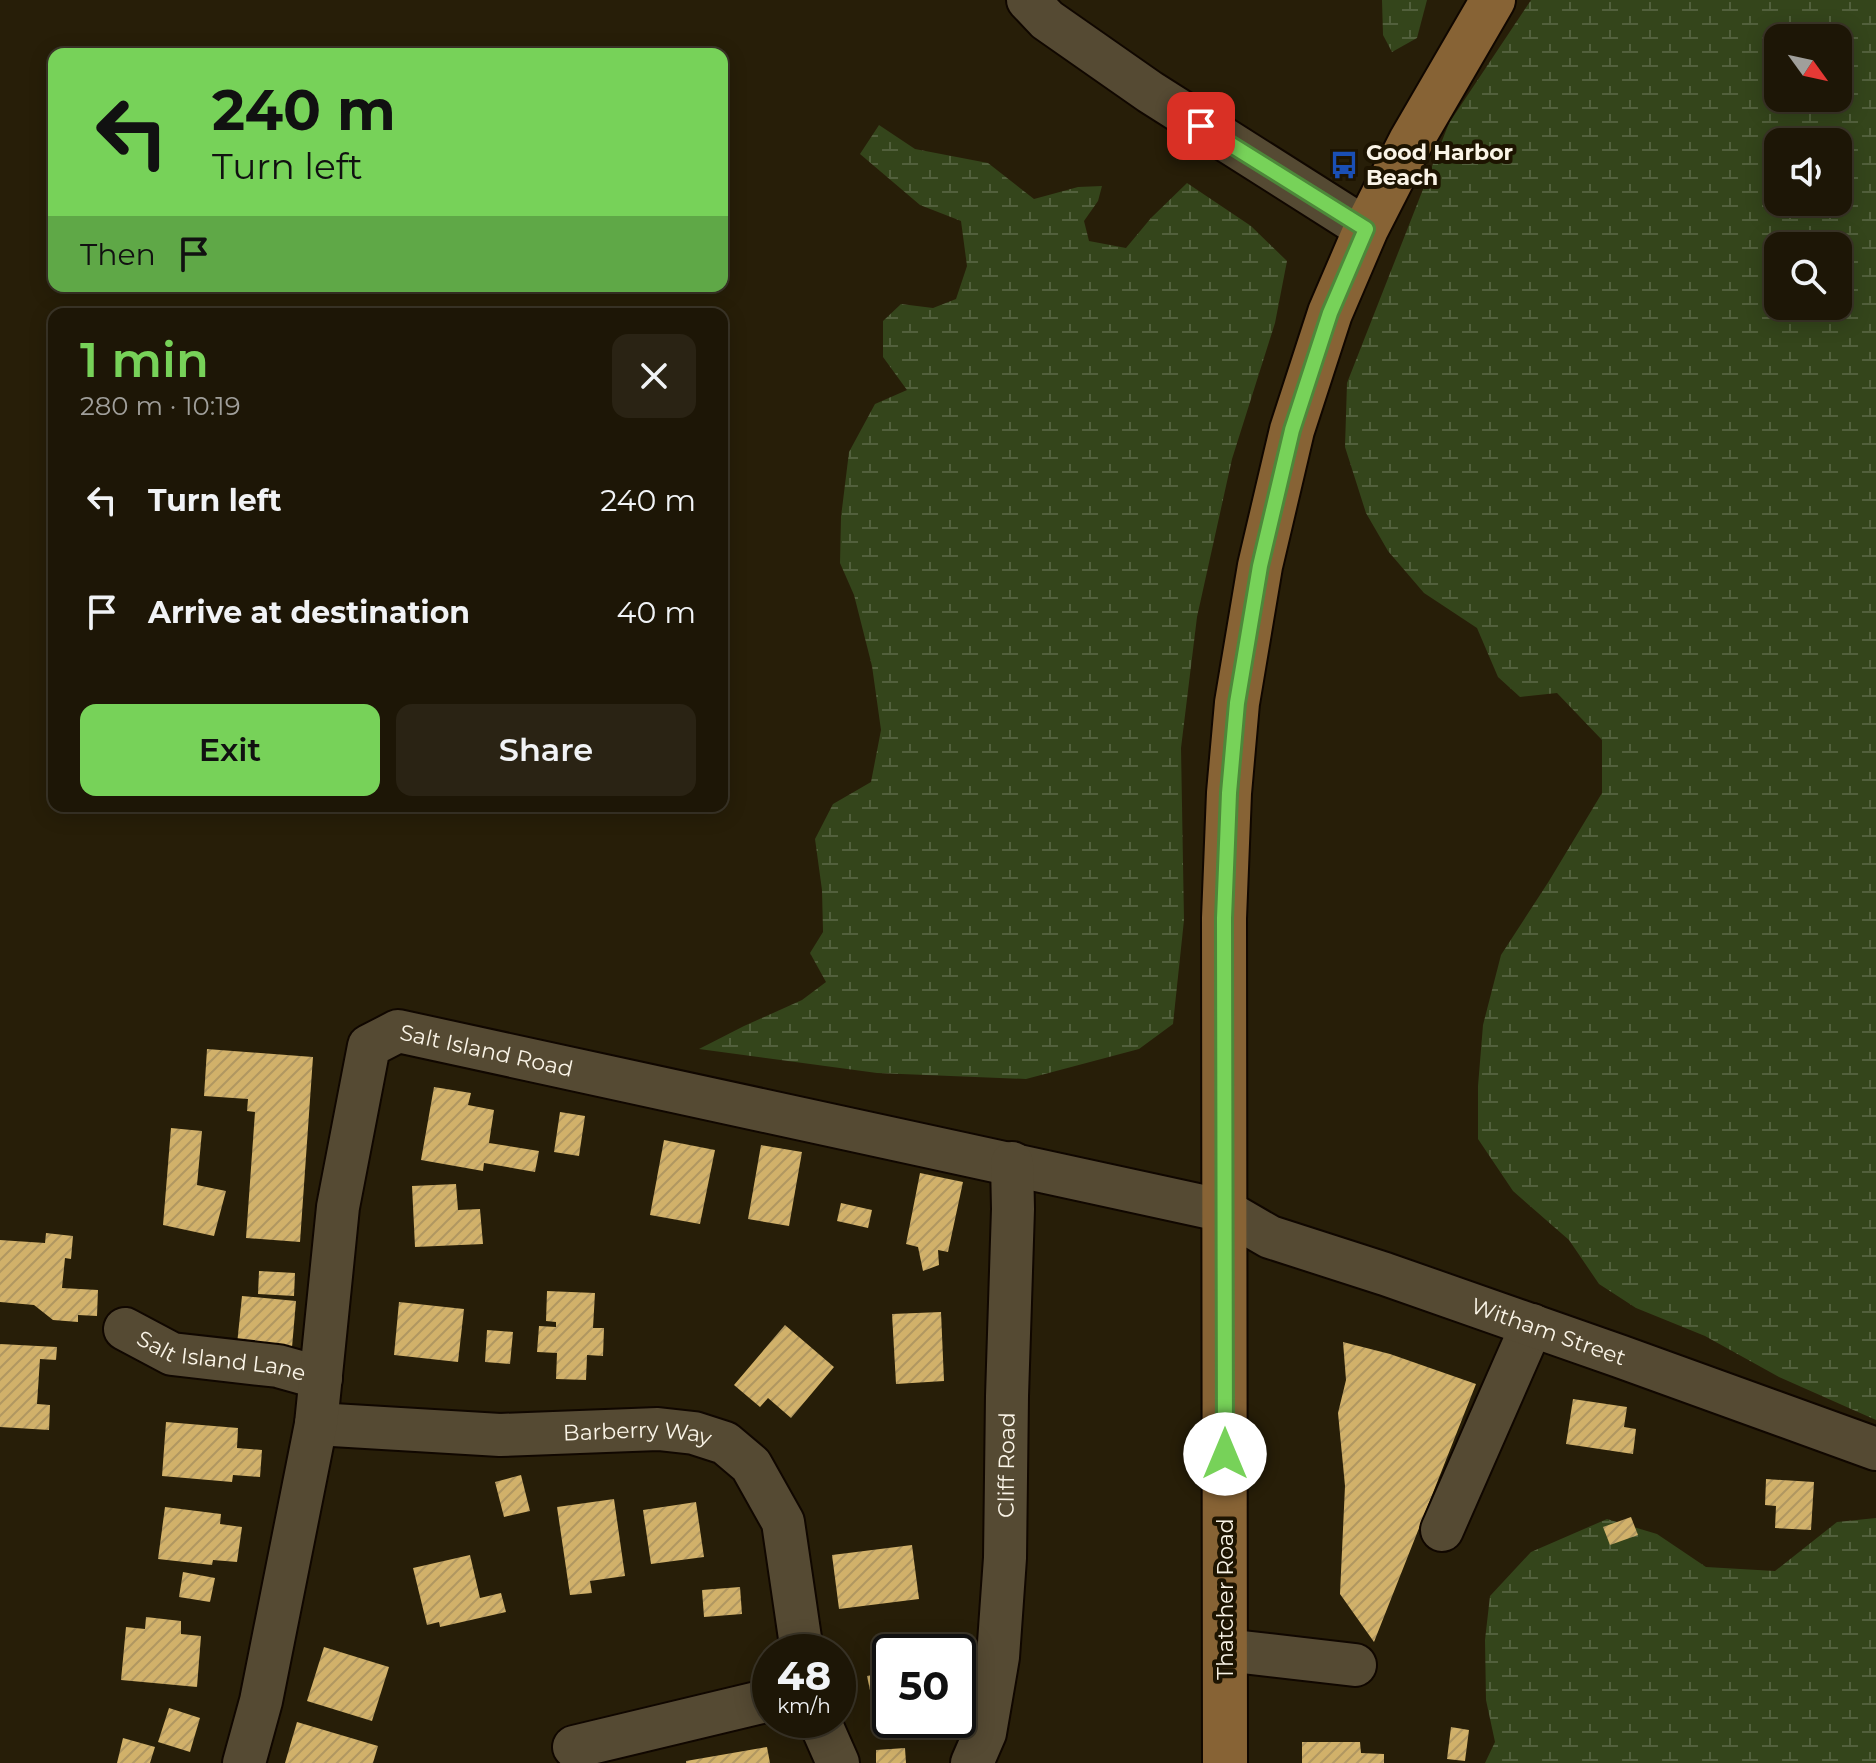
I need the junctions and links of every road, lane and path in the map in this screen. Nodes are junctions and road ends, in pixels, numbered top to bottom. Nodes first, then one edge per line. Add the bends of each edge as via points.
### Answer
1 (1028, 0) edge
2 (1493, 0) edge
3 (1366, 229) junction
4 (1012, 1163) junction
5 (1225, 1211) junction
6 (1532, 1325) junction
7 (125, 1329) dead end
8 (321, 1378) junction
9 (316, 1424) junction
10 (1876, 1449) edge
11 (1442, 1530) dead end
12 (798, 1634) edge
13 (1225, 1650) junction
14 (1355, 1665) dead end
15 (752, 1704) edge
16 (827, 1738) edge
17 (574, 1747) dead end
18 (244, 1763) edge
19 (838, 1763) edge
20 (972, 1763) edge
21 (1225, 1763) edge

1 - 3 street via 1047,20 1150,92
2 - 3 main road, Thatcher Road
3 - 5 main road, Thatcher Road via 1330,313 1292,430 1260,566 1237,703 1224,918
4 - 5 street, Salt Island Road
4 - 8 street, Salt Island Road via 398,1031 369,1046 338,1207
4 - 20 street, Cliff Road via 1005,1558 995,1673 985,1733
5 - 6 street, Witham Street via 1270,1237
5 - 13 main road, Thatcher Road
6 - 10 street, Witham Street
6 - 11 street
7 - 8 street, Salt Island Lane via 172,1354 278,1366
8 - 9 street, Salt Island Road
9 - 12 street, Barberry Way via 500,1435 658,1429 725,1443 751,1465 783,1522
9 - 18 street, Salt Island Road
13 - 14 street
13 - 21 main road, Thatcher Road
15 - 17 street
16 - 19 street

